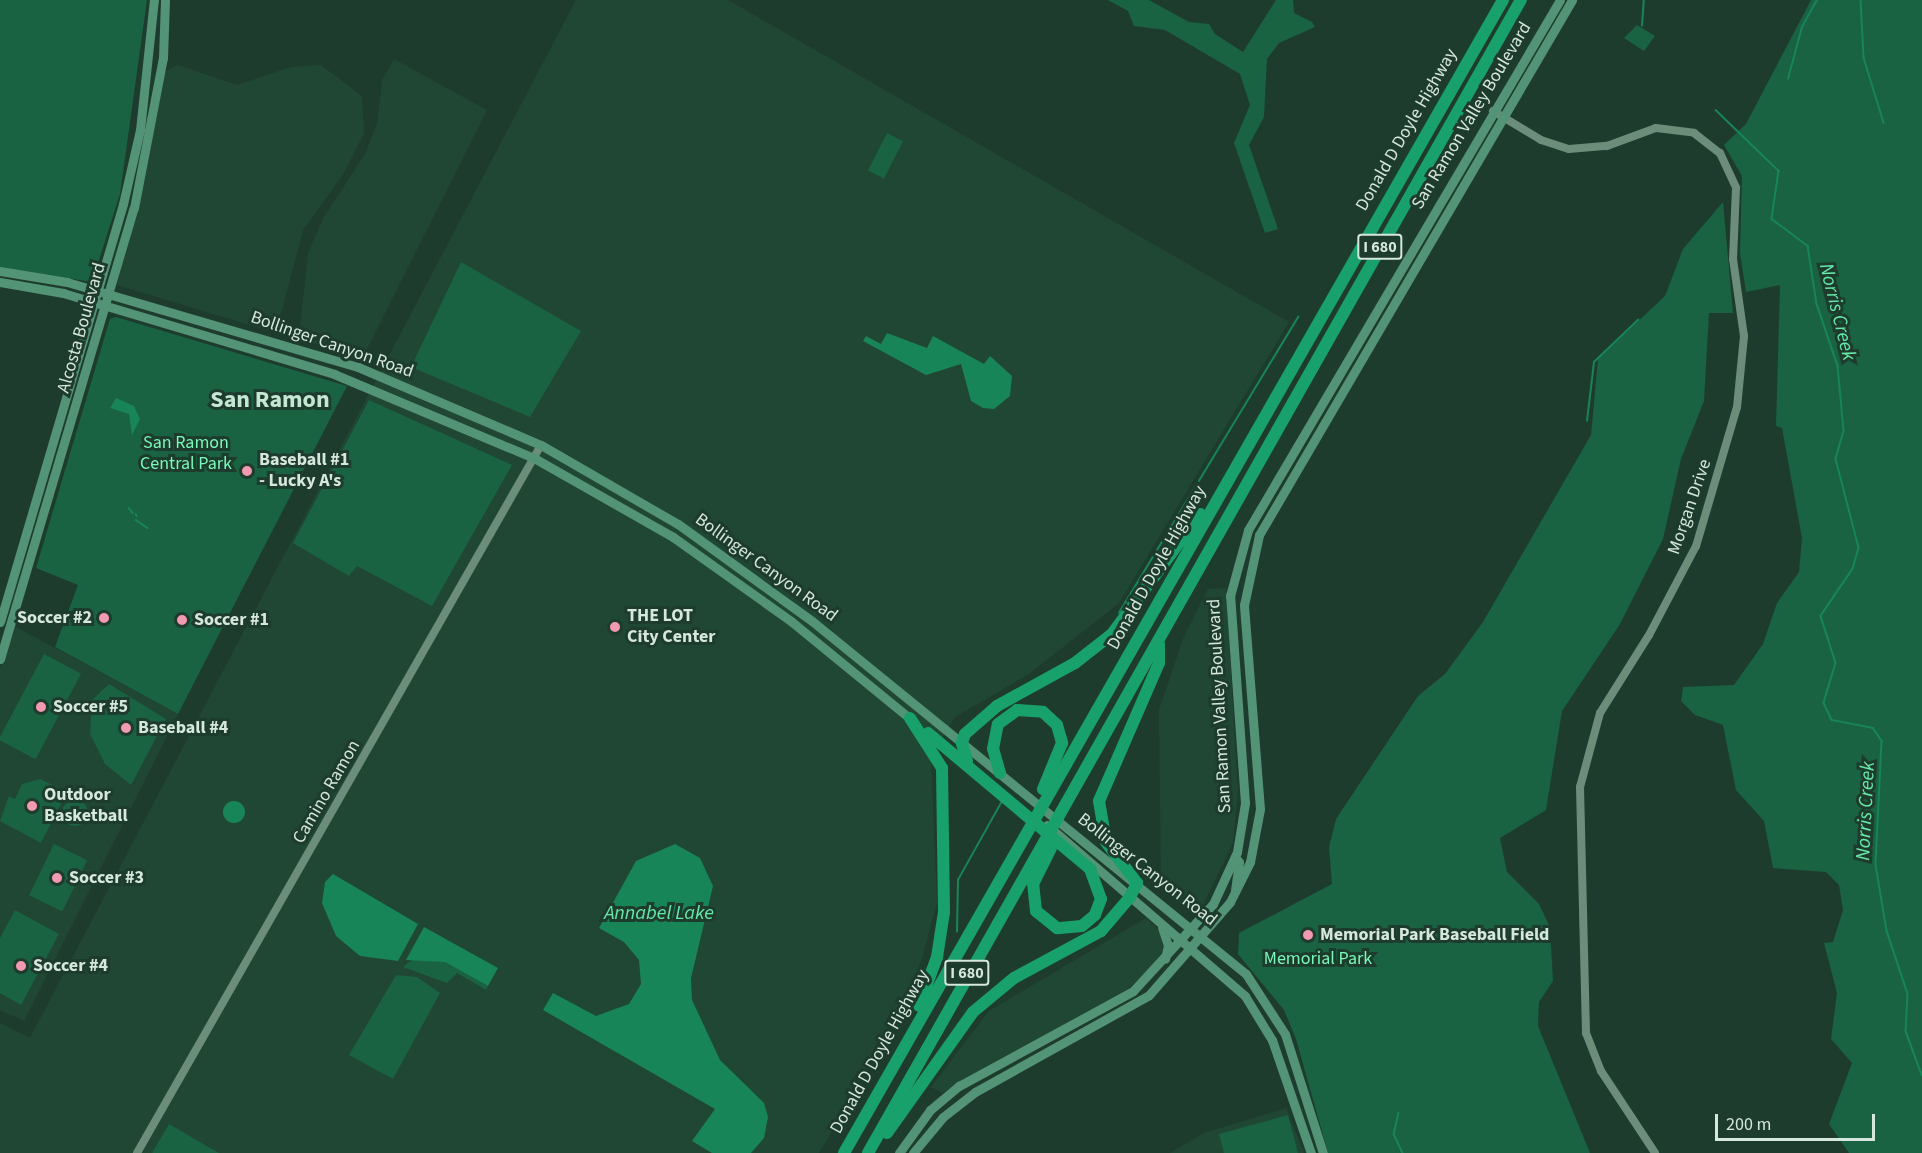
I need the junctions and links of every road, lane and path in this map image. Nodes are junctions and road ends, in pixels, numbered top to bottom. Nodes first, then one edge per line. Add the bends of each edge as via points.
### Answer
1 (154, 0) edge
2 (165, 0) edge
3 (1503, 0) edge
4 (1521, 0) edge
5 (1560, 0) edge
6 (1572, 0) edge
7 (1493, 111) junction
8 (1503, 117) junction
9 (0, 271) edge
10 (0, 282) edge
11 (97, 291) junction
12 (109, 294) junction
13 (94, 303) junction
14 (106, 306) junction
15 (541, 445) junction
16 (534, 458) junction
17 (1213, 504) junction
18 (0, 622) edge
19 (1159, 643) junction
20 (0, 659) edge
21 (910, 718) junction
22 (927, 733) junction
23 (962, 743) junction
24 (967, 761) junction
25 (1000, 774) junction
26 (1022, 803) junction
27 (1067, 806) junction
28 (1030, 824) junction
29 (1068, 840) junction
30 (1235, 857) junction
31 (1137, 883) junction
32 (1235, 891) junction
33 (1130, 897) junction
34 (1161, 924) junction
35 (1193, 928) junction
36 (1204, 936) junction
37 (1183, 940) junction
38 (1193, 949) junction
39 (1164, 962) junction
40 (903, 1048) junction
41 (871, 1148) edge
42 (137, 1153) edge
43 (844, 1153) edge
44 (899, 1153) edge
45 (913, 1153) edge
46 (1311, 1153) edge
47 (1323, 1153) edge
48 (1655, 1153) edge

1 - 11 main road, Alcosta Boulevard via 140,130
2 - 12 main road, Alcosta Boulevard via 163,58 148,147
3 - 17 highway, Donald D Doyle Highway / I 680
4 - 19 highway, Donald D Doyle Highway / I 680
5 - 7 main road, San Ramon Valley Boulevard
6 - 8 main road, San Ramon Valley Boulevard
7 - 8 street, Morgan Drive
7 - 30 main road, San Ramon Valley Boulevard via 1269,492 1239,555 1230,624 1245,803
8 - 32 main road, San Ramon Valley Boulevard via 1259,535 1244,605 1260,810 1250,861
8 - 48 street, Morgan Drive via 1547,144 1577,149 1607,146 1656,128 1694,133 1720,153 1736,188 1732,259 1744,336 1737,407 1696,546 1649,635 1600,713 1580,787 1586,1033 1601,1071
9 - 11 main road, Bollinger Canyon Road
10 - 13 main road, Bollinger Canyon Road
11 - 12 main road, Bollinger Canyon Road
11 - 13 main road, Alcosta Boulevard
12 - 14 main road, Alcosta Boulevard
12 - 15 main road, Bollinger Canyon Road via 358,367
13 - 14 main road, Bollinger Canyon Road
13 - 18 main road, Alcosta Boulevard
14 - 16 main road, Bollinger Canyon Road via 382,391
14 - 20 main road, Alcosta Boulevard
15 - 16 street, Camino Ramon
15 - 23 main road, Bollinger Canyon Road via 616,484 746,571
16 - 21 main road, Bollinger Canyon Road via 674,537 792,622
16 - 42 street, Camino Ramon
17 - 23 highway via 1201,513 1112,634 1075,663 997,706
17 - 28 highway, Donald D Doyle Highway / I 680
19 - 27 highway, Donald D Doyle Highway / I 680
19 - 31 highway via 1159,663 1100,801 1106,842
21 - 22 main road, Bollinger Canyon Road
21 - 40 highway via 942,768 944,912 937,957
22 - 24 main road, Bollinger Canyon Road
22 - 26 highway
23 - 24 highway
23 - 25 main road, Bollinger Canyon Road
24 - 26 main road, Bollinger Canyon Road
25 - 26 main road, Bollinger Canyon Road
25 - 28 highway via 993,741 1003,718 1025,708 1050,717 1060,734 1060,752
26 - 29 highway
27 - 29 highway via 1068,814 1032,893 1041,918 1065,930 1089,921 1101,899 1090,869
27 - 41 highway, Donald D Doyle Highway / I 680 via 940,1018
28 - 40 highway, Donald D Doyle Highway / I 680
29 - 31 main road, Bollinger Canyon Road
29 - 33 main road, Bollinger Canyon Road
30 - 32 main road via 1239,862
30 - 35 main road, San Ramon Valley Boulevard via 1213,904
31 - 33 highway
31 - 35 main road, Bollinger Canyon Road
32 - 36 main road, San Ramon Valley Boulevard
33 - 34 main road, Bollinger Canyon Road
33 - 41 highway via 1101,930 1014,978 977,1007 885,1137
34 - 37 main road, Bollinger Canyon Road
34 - 39 main road via 1168,945
35 - 36 main road, Bollinger Canyon Road
35 - 37 main road, San Ramon Valley Boulevard
36 - 38 main road, San Ramon Valley Boulevard
36 - 47 main road, Bollinger Canyon Road via 1246,974 1271,1008
37 - 38 main road, Bollinger Canyon Road
37 - 39 main road, San Ramon Valley Boulevard
38 - 45 main road, San Ramon Valley Boulevard via 1167,980 1131,1007 975,1092 943,1117
38 - 46 main road, Bollinger Canyon Road via 1238,988 1265,1026
39 - 44 main road, San Ramon Valley Boulevard via 1111,1005 959,1086 930,1110
40 - 43 highway, Donald D Doyle Highway / I 680

